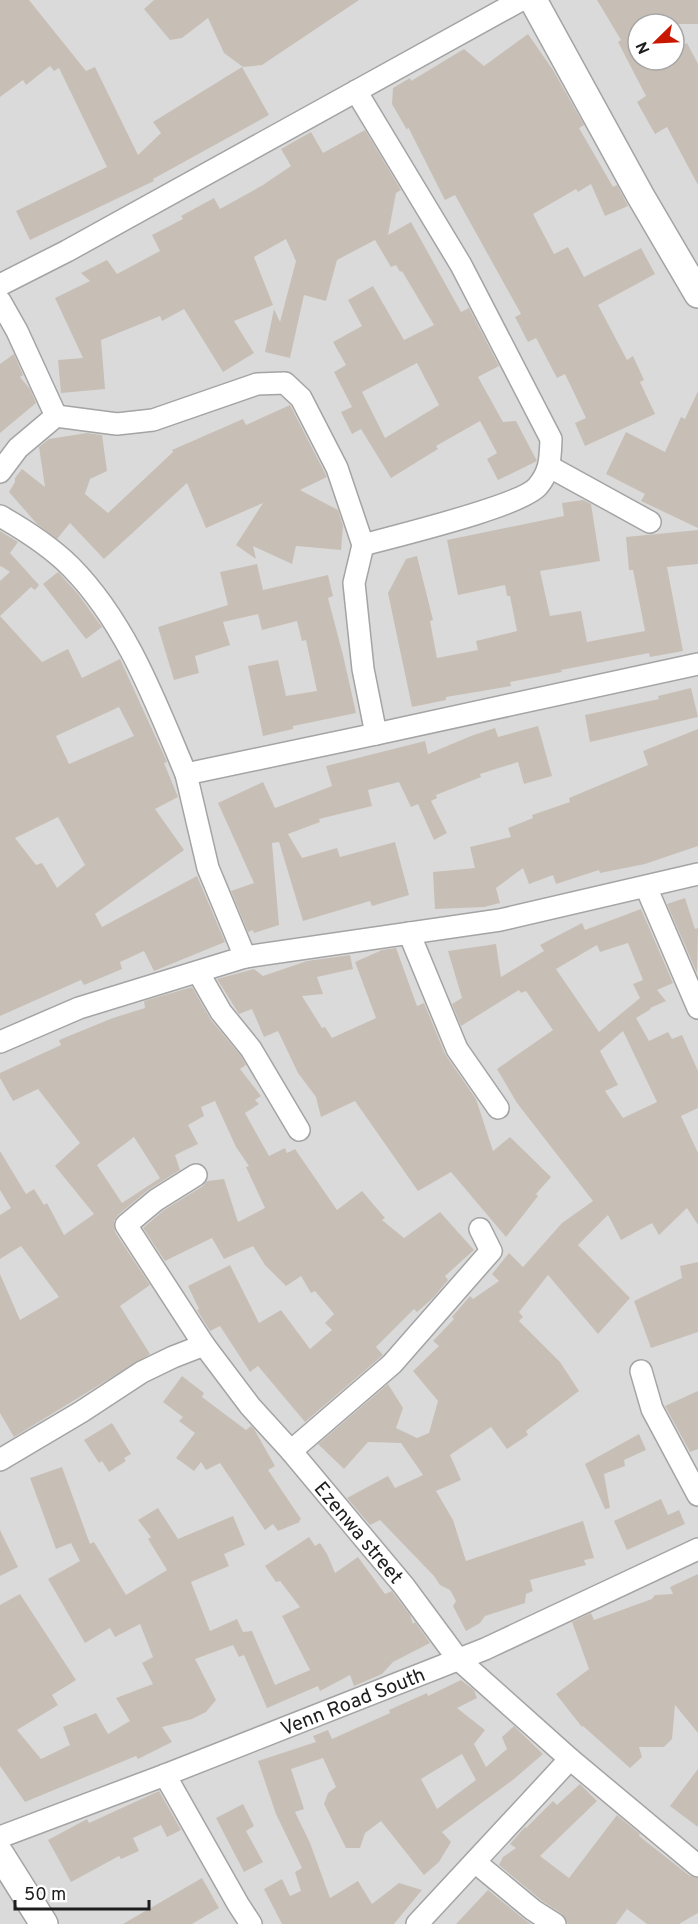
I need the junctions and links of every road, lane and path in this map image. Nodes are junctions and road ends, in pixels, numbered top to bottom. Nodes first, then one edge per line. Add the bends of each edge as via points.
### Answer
1 (521, 0) edge
2 (533, 0) edge
3 (356, 91) junction
4 (0, 285) edge
5 (698, 294) edge
6 (0, 301) edge
7 (56, 416) junction
8 (550, 467) junction
9 (0, 472) edge
10 (0, 516) edge
11 (650, 522) dead end
12 (363, 545) junction
13 (698, 664) edge
14 (376, 734) junction
15 (186, 774) junction
16 (698, 874) edge
17 (646, 887) junction
18 (409, 933) junction
19 (245, 957) junction
20 (198, 972) junction
21 (698, 1008) edge
22 (0, 1042) edge
23 (498, 1108) dead end
24 (299, 1130) dead end
25 (196, 1175) dead end
26 (480, 1229) dead end
27 (204, 1345) junction
28 (640, 1371) dead end
29 (291, 1451) junction
30 (0, 1460) edge
31 (698, 1494) edge
32 (698, 1549) edge
33 (458, 1659) junction
34 (570, 1760) junction
35 (165, 1775) junction
36 (0, 1837) edge
37 (0, 1854) edge
38 (475, 1862) junction
39 (698, 1866) edge
40 (44, 1924) edge
41 (251, 1924) edge
42 (417, 1924) edge
43 (555, 1924) edge

1 - 3 street
2 - 5 street
3 - 4 street
3 - 8 street via 461,265 551,439
6 - 7 street
7 - 9 street via 18,448
7 - 12 street via 117,424 153,420 257,384 285,384 301,398 337,468
8 - 11 street
8 - 12 street via 537,488 513,502
10 - 15 street via 70,565 106,608 142,670
12 - 14 street via 354,583 363,669
13 - 14 street
14 - 15 street
15 - 19 street via 208,867
16 - 17 street
17 - 18 street via 500,920
17 - 21 street
18 - 19 street
18 - 23 street via 457,1049
19 - 20 street
20 - 22 street via 80,1008
20 - 24 street via 221,1012 251,1049
25 - 27 street, Ezenwa street via 156,1200 126,1226
26 - 29 street via 491,1251 392,1364
27 - 29 street, Ezenwa street via 250,1406
27 - 30 street via 142,1372
28 - 31 street via 652,1409
29 - 33 street, Ezenwa street via 404,1586
32 - 33 street, Venn Road South
33 - 34 street, Ezenwa street
33 - 35 street, Venn Road South
34 - 38 street
34 - 39 street, Ezenwa street
35 - 36 street, Venn Road South
35 - 41 street
37 - 40 street
38 - 42 street
38 - 43 street

